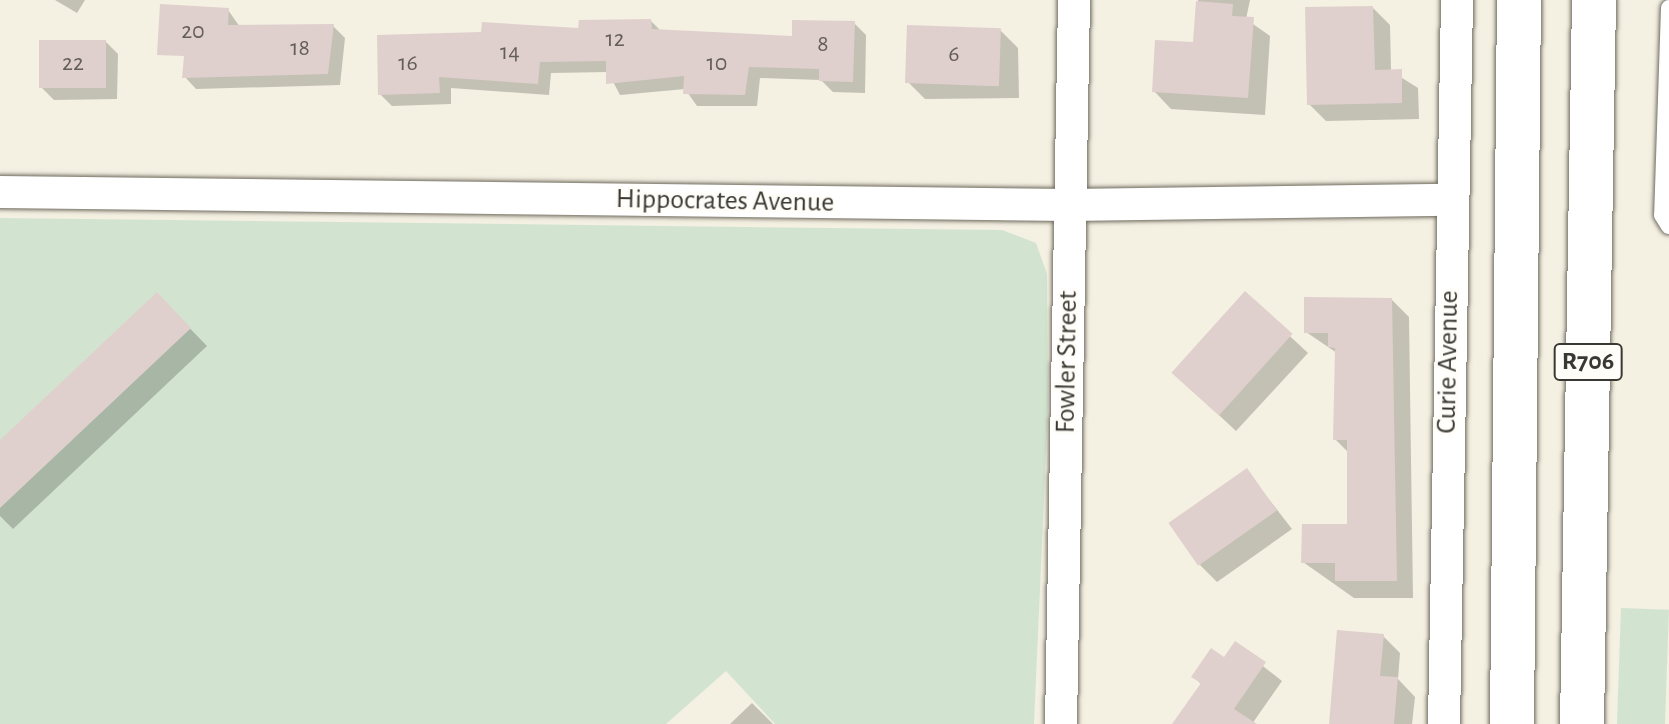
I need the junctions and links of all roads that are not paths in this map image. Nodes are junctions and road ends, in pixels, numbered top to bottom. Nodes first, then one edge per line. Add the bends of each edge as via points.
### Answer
1 (1074, 0) edge
2 (1457, 0) edge
3 (1519, 0) edge
4 (1594, 0) edge
5 (1669, 8) edge
6 (0, 192) edge
7 (1449, 200) junction
8 (1069, 205) junction
9 (1669, 226) edge
10 (1061, 724) edge
11 (1444, 724) edge
12 (1512, 724) edge
13 (1582, 724) edge

1 - 8 street, Fowler Street
2 - 7 street, Curie Avenue
3 - 12 main road, R706
4 - 13 main road, R706
5 - 9 lane via 1662,215
6 - 8 street, Hippocrates Avenue
7 - 8 street, Hippocrates Avenue
7 - 11 street, Curie Avenue
8 - 10 street, Fowler Street

